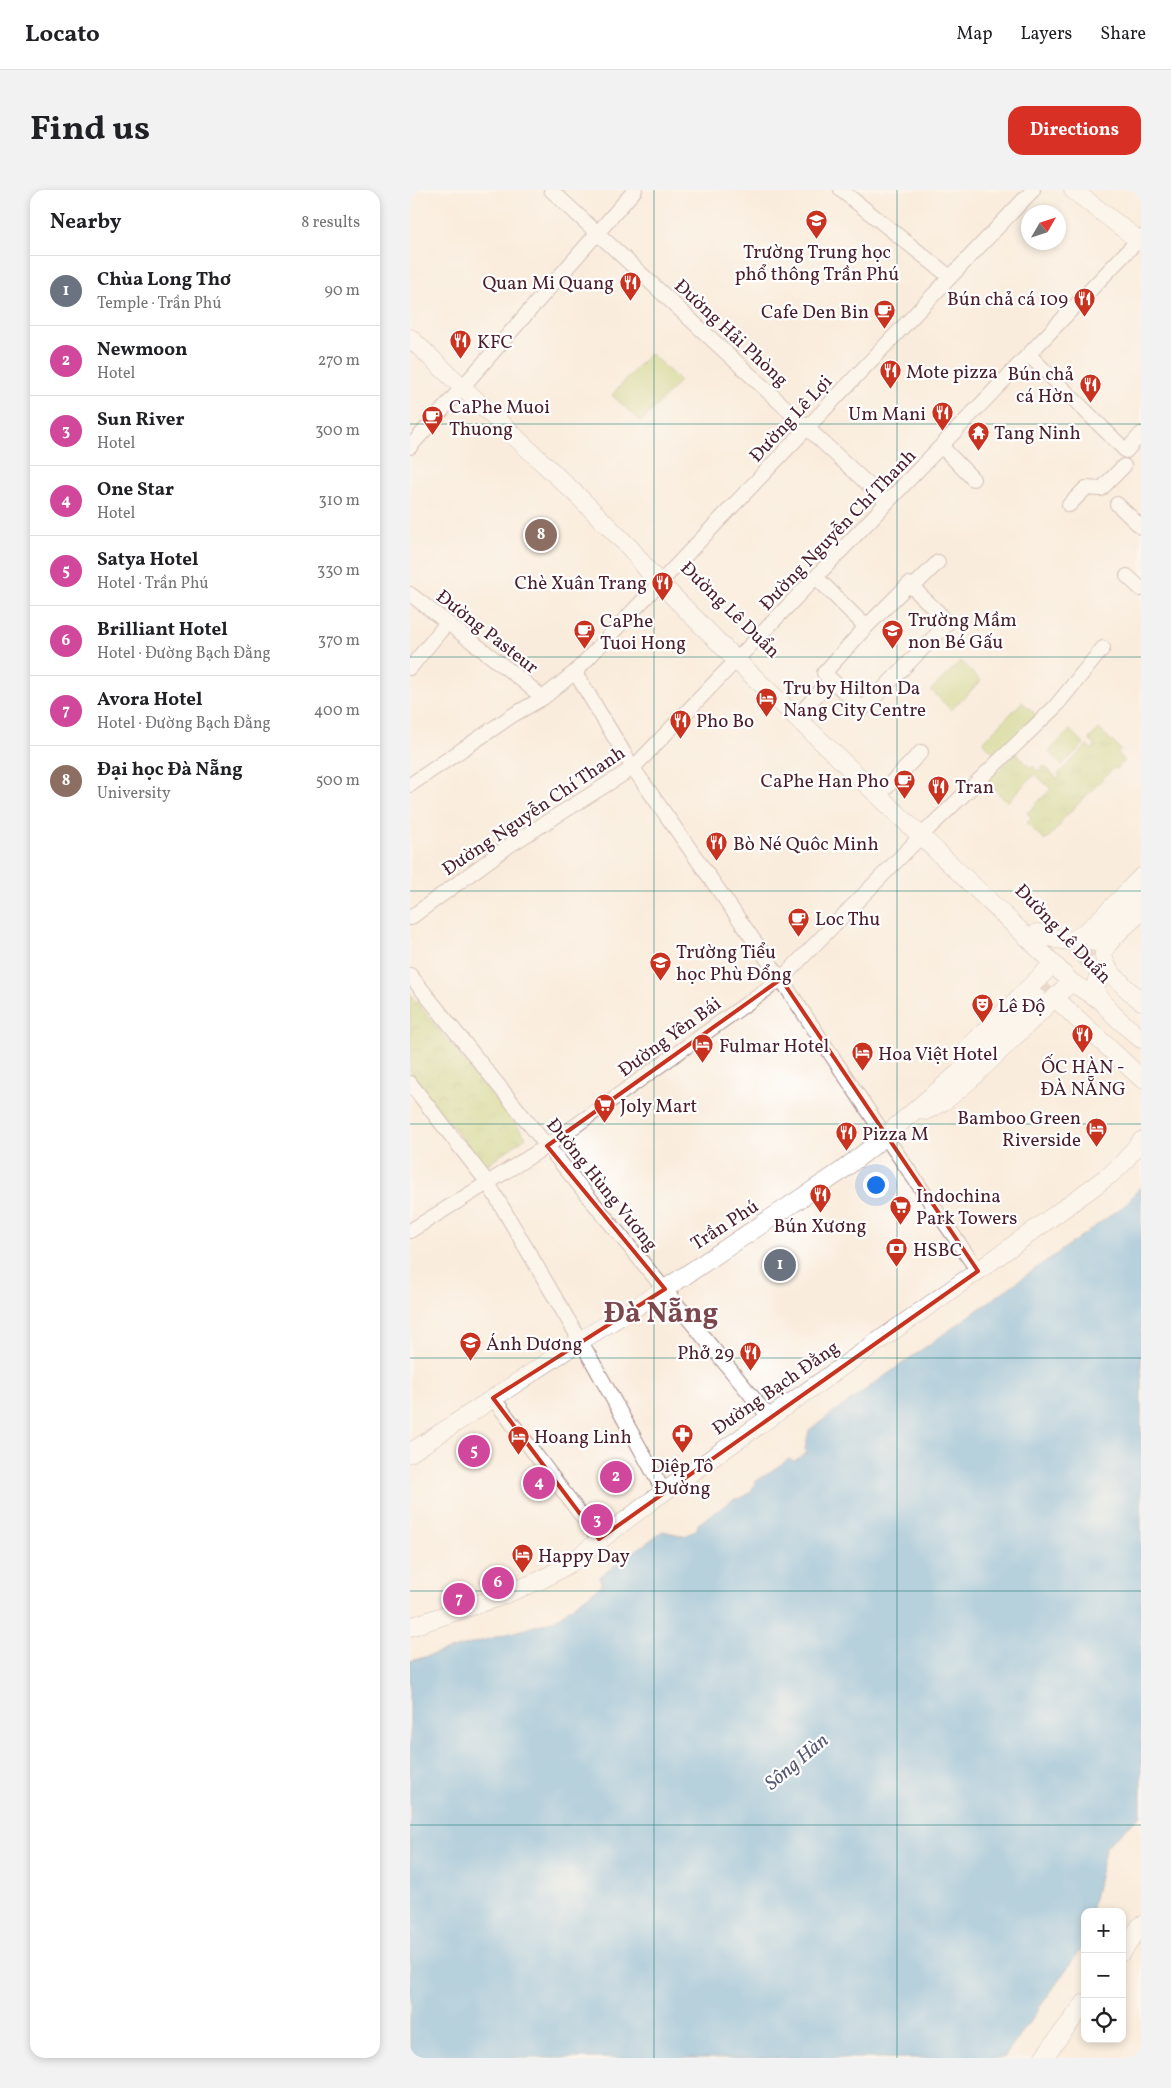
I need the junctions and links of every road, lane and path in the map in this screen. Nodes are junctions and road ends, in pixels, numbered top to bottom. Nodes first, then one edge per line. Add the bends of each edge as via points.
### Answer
1 (551, 190) edge
2 (635, 190) edge
3 (841, 190) edge
4 (1033, 190) edge
5 (1073, 190) edge
6 (596, 233) junction
7 (1140, 240) edge
8 (950, 277) junction
9 (410, 338) edge
10 (1029, 355) junction
11 (462, 387) junction
12 (807, 428) junction
13 (1141, 434) edge
14 (942, 446) junction
15 (410, 447) edge
16 (1124, 466) dead end
17 (973, 478) dead end
18 (888, 502) junction
19 (1117, 504) dead end
20 (1069, 505) dead end
21 (1141, 527) edge
22 (938, 562) dead end
23 (1127, 576) dead end
24 (817, 578) junction
25 (664, 580) junction
26 (911, 586) junction
27 (1141, 589) edge
28 (410, 594) edge
29 (447, 623) junction
30 (866, 627) junction
31 (1103, 648) dead end
32 (741, 657) junction
33 (410, 668) edge
34 (575, 672) junction
35 (831, 680) junction
36 (543, 698) junction
37 (804, 709) junction
38 (921, 752) dead end
39 (633, 768) junction
40 (410, 784) edge
41 (887, 787) junction
42 (925, 832) junction
43 (1141, 877) edge
44 (1141, 894) edge
45 (1141, 912) edge
46 (410, 918) edge
47 (1033, 936) junction
48 (1094, 942) tunnel mouth
49 (1053, 964) junction
50 (410, 975) edge
51 (781, 979) junction
52 (1071, 982) junction
53 (1126, 988) junction
54 (1036, 991) junction
55 (1055, 998) junction
56 (1101, 1001) junction
57 (1141, 1002) edge
58 (1141, 1039) edge
59 (1141, 1078) edge
60 (410, 1083) edge
61 (902, 1122) junction
62 (885, 1136) junction
63 (1141, 1141) edge
64 (547, 1146) junction
65 (488, 1183) junction
66 (410, 1231) edge
67 (978, 1271) junction
68 (665, 1289) junction
69 (580, 1341) junction
70 (493, 1398) junction
71 (769, 1417) junction
72 (410, 1453) edge
73 (664, 1492) junction
74 (599, 1539) junction
75 (410, 1627) edge
76 (1141, 1925) edge
77 (1126, 1946) edge
78 (1081, 2008) edge
79 (1044, 2058) edge

1 - 6 street, Đường Hải Phòng
2 - 6 street
3 - 8 street
4 - 8 street, Đường Lê Lợi
5 - 7 main road
6 - 11 street
6 - 12 street, Đường Hải Phòng
7 - 10 street, Đường Nguyễn Chí Thanh
8 - 12 street, Đường Lê Lợi
9 - 11 main road, Đường Lê Duẩn
10 - 13 street via 1126,451
10 - 14 street, Đường Nguyễn Chí Thanh
11 - 15 street
11 - 25 main road, Đường Lê Duẩn
12 - 18 street, Đường Hải Phòng
12 - 25 street, Đường Lê Lợi via 773,469
14 - 17 street, Đường Nguyễn Chí Thanh
14 - 18 street, Đường Nguyễn Chí Thanh
16 - 20 street via 1101,488 1086,488
18 - 24 street, Đường Nguyễn Chí Thanh
19 - 21 street
22 - 26 street
23 - 27 street
24 - 30 street
24 - 32 street, Đường Nguyễn Chí Thanh
25 - 32 main road, Đường Lê Duẩn
25 - 34 street, Đường Lê Lợi
26 - 30 street
26 - 35 street via 941,615 946,625 863,709
28 - 29 street, Đường Pasteur
29 - 33 street
29 - 36 street, Đường Pasteur
30 - 35 street via 824,673
31 - 42 street, Đường Yên Bái via 1054,707
32 - 37 main road, Đường Lê Duẩn
32 - 39 street, Đường Nguyễn Chí Thanh
32 - 42 main road, Đường Lê Duẩn
34 - 36 street, Đường Lê Lợi
34 - 39 street
35 - 37 street
36 - 40 street, Đường Lê Lợi
37 - 41 main road, Đường Lê Duẩn
38 - 41 street
39 - 46 street, Đường Nguyễn Chí Thanh via 510,844
39 - 51 street
41 - 42 main road, Đường Lê Duẩn
42 - 47 main road, Đường Lê Duẩn
42 - 51 street, Đường Yên Bái
43 - 47 main road via 1075,938 1062,940
44 - 48 main road
45 - 53 main road via 1108,944 1103,956 1105,965
47 - 49 main road, Đường Lê Duẩn
47 - 54 main road
47 - 56 main road, Đường Lê Duẩn via 1079,974
49 - 52 main road, Đường Lê Duẩn
49 - 54 main road, Trần Phú
50 - 64 street, Đường Hùng Vương
51 - 62 street
51 - 64 street, Đường Yên Bái
52 - 55 main road
52 - 56 main road, Đường Lê Duẩn
53 - 56 main road via 1114,976 1103,975 1095,985
53 - 57 main road
54 - 61 main road, Trần Phú via 961,1071
55 - 59 main road
55 - 61 main road via 946,1100
56 - 58 main road
60 - 65 street
61 - 62 main road, Trần Phú
62 - 67 street
62 - 68 main road, Trần Phú via 832,1178
63 - 67 main road, Đường Bạch Đằng via 1111,1174
64 - 65 street, Đường Yên Bái
64 - 68 street, Đường Hùng Vương
65 - 66 street, Đường Yên Bái
65 - 69 street
67 - 71 main road, Đường Bạch Đằng
68 - 69 main road, Trần Phú
68 - 71 street, Đường Hùng Vương
69 - 70 main road, Trần Phú
69 - 73 street
70 - 72 main road, Trần Phú
70 - 74 street
71 - 73 main road, Đường Bạch Đằng
73 - 74 main road, Đường Bạch Đằng
74 - 75 main road, Đường Bạch Đằng via 569,1564 541,1580
76 - 77 main road
78 - 79 main road

